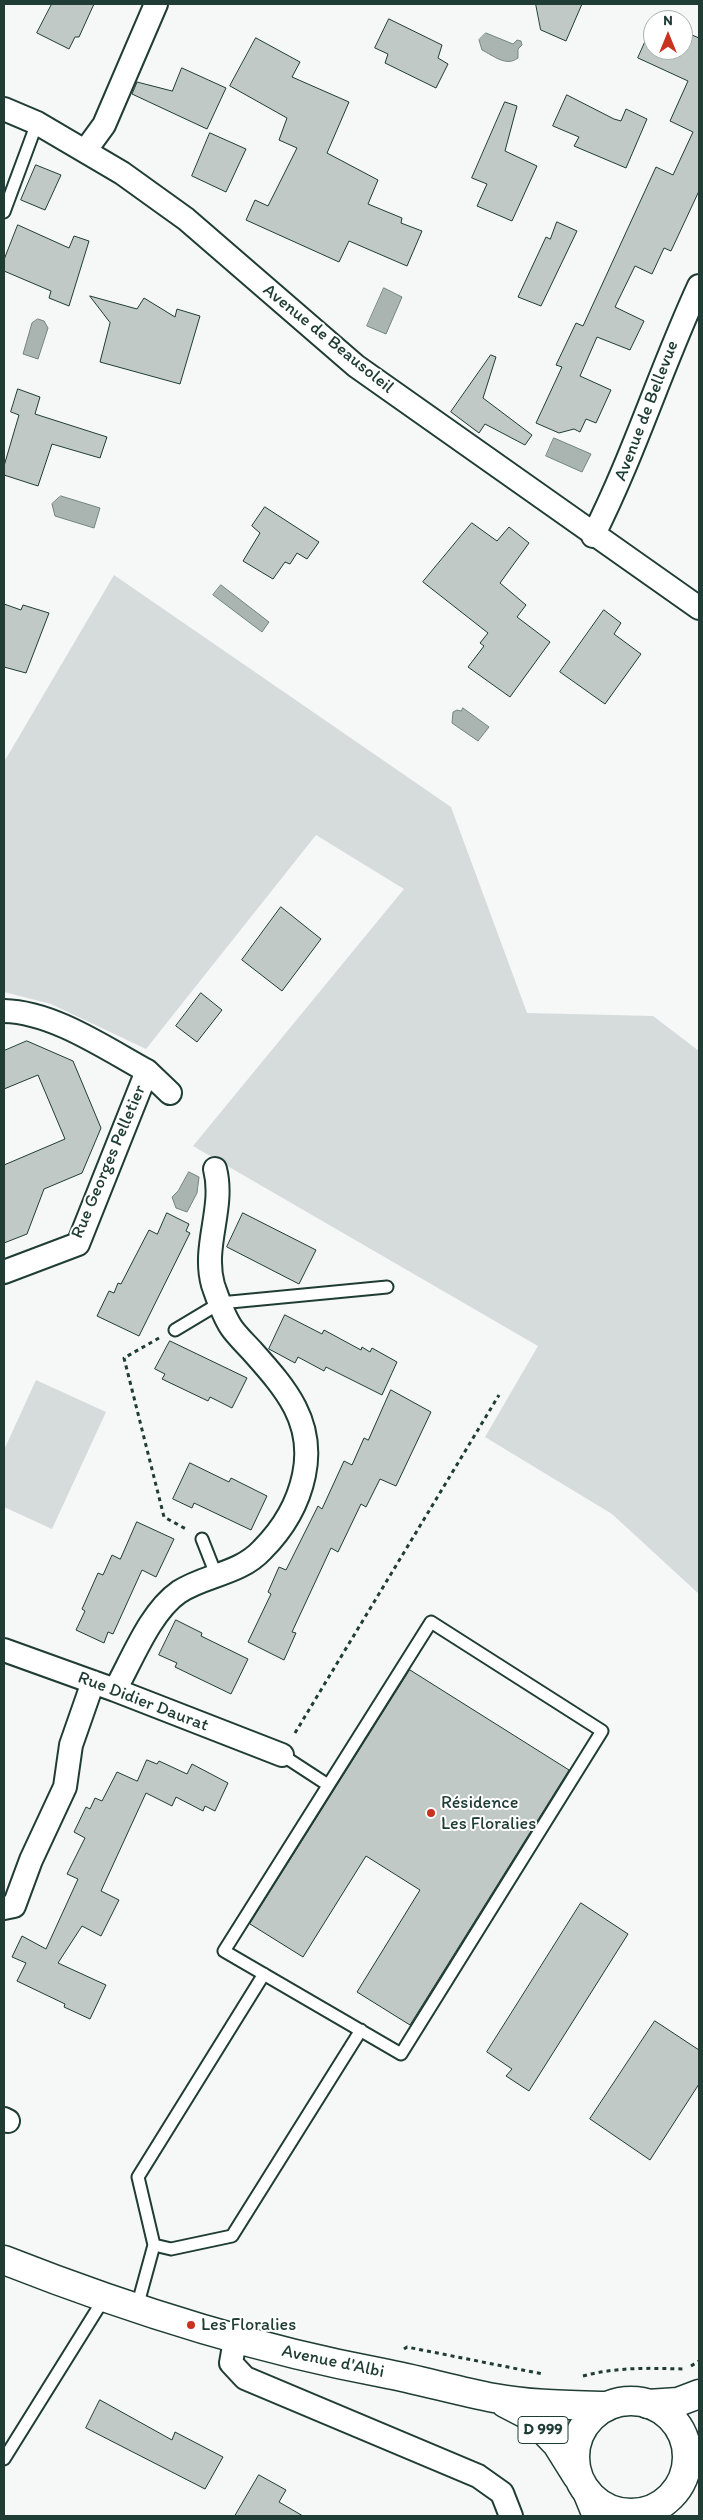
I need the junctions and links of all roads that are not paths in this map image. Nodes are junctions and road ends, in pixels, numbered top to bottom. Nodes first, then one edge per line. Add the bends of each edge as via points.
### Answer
1 (156, 4) edge
2 (4, 109) edge
3 (37, 123) junction
4 (85, 151) junction
5 (4, 212) edge
6 (699, 286) edge
7 (593, 536) junction
8 (699, 608) edge
9 (4, 1011) edge
10 (147, 1071) junction
11 (170, 1093) dead end
12 (215, 1169) dead end
13 (4, 1272) edge
14 (388, 1287) dead end
15 (220, 1303) junction
16 (175, 1330) road end
17 (202, 1539) road end
18 (217, 1576) junction
19 (4, 1650) edge
20 (94, 1682) junction
21 (115, 1690) junction
22 (282, 1755) joint
23 (328, 1785) junction
24 (4, 1908) edge
25 (264, 1974) junction
26 (361, 2030) junction
27 (154, 2245) junction
28 (4, 2260) edge
29 (105, 2297) junction
30 (137, 2307) junction
31 (235, 2340) junction
32 (699, 2394) edge
33 (495, 2398) junction
34 (648, 2404) junction
35 (607, 2406) junction
36 (675, 2423) junction
37 (699, 2439) edge
38 (4, 2458) edge
39 (699, 2485) edge
40 (588, 2496) edge
41 (667, 2501) junction
42 (511, 2516) edge

1 - 4 street via 104,125
2 - 3 street, Avenue de Beausoleil
3 - 4 street, Avenue de Beausoleil
3 - 5 lane
4 - 7 street, Avenue de Beausoleil via 186,219 356,366
6 - 7 street, Avenue de Bellevue via 618,487
7 - 8 street, Avenue de Beausoleil
9 - 10 street, Rue Georges Pelletier via 63,1025
10 - 11 street
10 - 13 street, Rue Georges Pelletier via 78,1244
12 - 15 street via 218,1182 209,1250 213,1283
14 - 15 lane
15 - 16 lane
15 - 18 street via 231,1327 278,1380 299,1412 306,1436 306,1464 300,1493 282,1528 249,1562
17 - 18 lane
18 - 21 street via 179,1592 159,1611
19 - 20 street, Rue Didier Daurat
20 - 21 street, Rue Didier Daurat
20 - 24 street via 71,1745 66,1787 31,1860 14,1906
21 - 22 street, Rue Didier Daurat
22 - 23 lane
23 - 25 lane via 224,1951
23 - 26 lane via 431,1622 602,1731 401,2054
25 - 26 lane
25 - 27 lane via 138,2177
26 - 27 lane via 232,2236 171,2249
27 - 30 lane
28 - 29 main road, Avenue d'Albi / D 999
29 - 30 main road, Avenue d'Albi / D 999
29 - 38 lane
30 - 31 main road, Avenue d'Albi / D 999
31 - 33 main road, Avenue d'Albi / D 999
31 - 42 street via 231,2363 245,2378 478,2476 502,2493
32 - 34 main road via 678,2402
33 - 35 main road, Avenue d'Albi / D 999 via 556,2405
33 - 40 main road, Avenue d'Albi / D 999 via 530,2416 557,2444
34 - 35 main road via 627,2402
34 - 36 main road via 663,2411
35 - 40 main road via 590,2418 578,2436 574,2456
36 - 37 main road
36 - 41 main road via 682,2435 687,2463 676,2490
39 - 41 main road
40 - 41 main road via 601,2506 618,2512 652,2510

